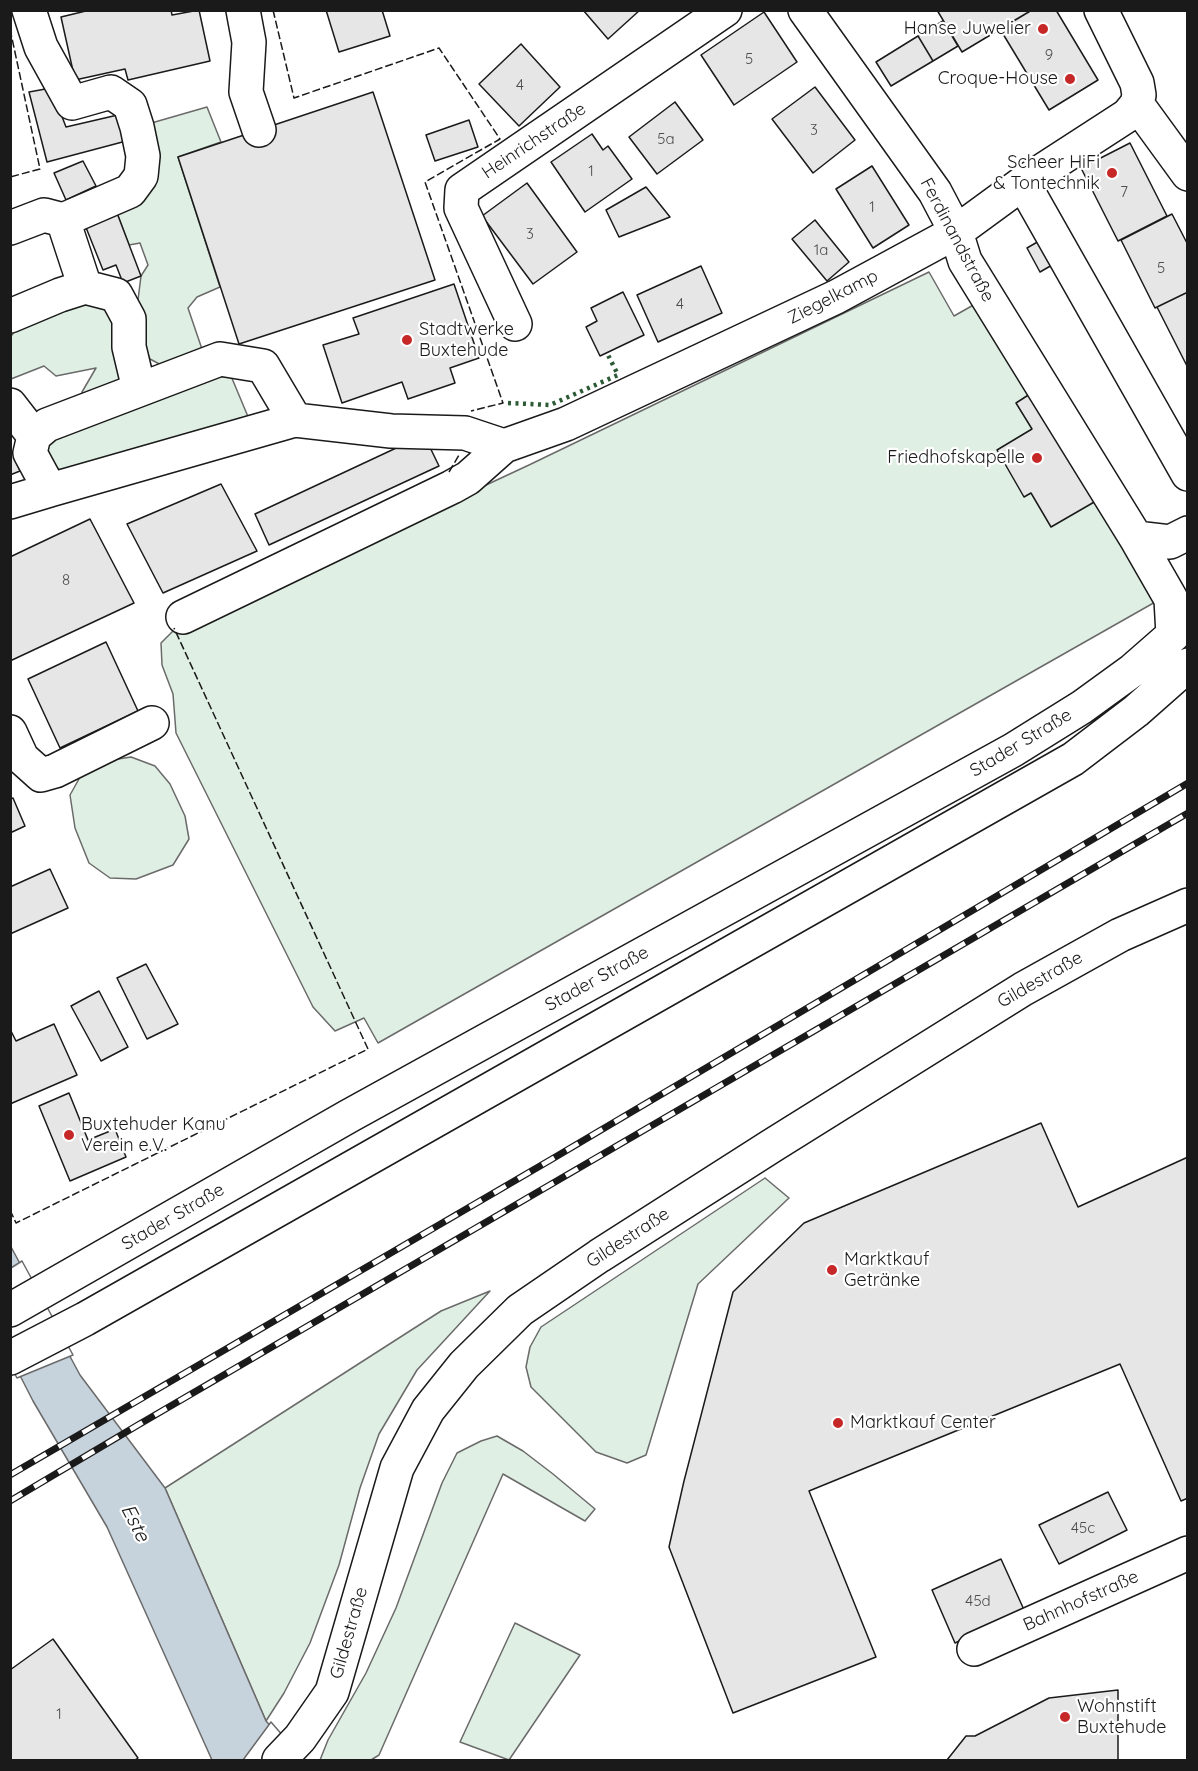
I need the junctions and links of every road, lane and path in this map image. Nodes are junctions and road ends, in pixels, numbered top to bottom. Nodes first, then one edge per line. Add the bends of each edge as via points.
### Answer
1 (29, 10) edge
2 (243, 10) edge
3 (725, 10) edge
4 (805, 10) edge
5 (1101, 10) edge
6 (1137, 104) junction
7 (259, 130) dead end
8 (1188, 174) edge
9 (1023, 183) junction
10 (63, 220) junction
11 (10, 228) edge
12 (956, 232) junction
13 (85, 287) junction
14 (10, 316) edge
15 (515, 324) dead end
16 (139, 389) junction
17 (10, 405) edge
18 (295, 420) junction
19 (34, 436) junction
20 (504, 446) junction
21 (1188, 474) edge
22 (50, 490) junction
23 (10, 502) edge
24 (1188, 533) edge
25 (1136, 538) junction
26 (183, 617) dead end
27 (1180, 628) edge
28 (1188, 665) edge
29 (153, 723) dead end
30 (10, 732) edge
31 (1188, 905) edge
32 (10, 1310) edge
33 (85, 1319) junction
34 (10, 1330) edge
35 (10, 1358) edge
36 (1188, 1553) edge
37 (974, 1649) dead end
38 (289, 1749) edge

1 - 10 street via 41,47 72,103 111,92 130,105 143,156 141,176 130,191
2 - 7 street via 249,42 246,92
3 - 15 street, Heinrichstraße via 462,190 461,208
4 - 12 street, Ferdinandstraße via 935,192
5 - 6 street via 1137,83
6 - 8 street
6 - 9 street, Ziegelkamp via 1128,115
9 - 12 street, Ziegelkamp
9 - 21 street
10 - 11 street via 44,215
10 - 13 street
12 - 20 street, Ziegelkamp via 836,297 566,424
12 - 25 street, Ferdinandstraße via 965,261
13 - 14 street
13 - 16 street via 116,295 129,319 129,347
16 - 18 street via 220,359 262,366
16 - 19 street via 47,425
17 - 19 street
18 - 20 street via 391,431 465,433
18 - 22 street
19 - 22 street via 30,453
20 - 26 street via 452,487
22 - 23 street
24 - 25 street via 1170,542
25 - 27 street, Ferdinandstraße via 1172,599
27 - 32 street, Stader Straße via 1133,670 1013,750 349,1116
28 - 33 street via 1073,759
29 - 30 street via 41,775 22,758
31 - 38 street, Gildestraße via 1120,935 1023,989 734,1169 520,1310 464,1365 428,1410 402,1459 332,1692
33 - 34 street
33 - 35 street
36 - 37 street, Bahnhofstraße

